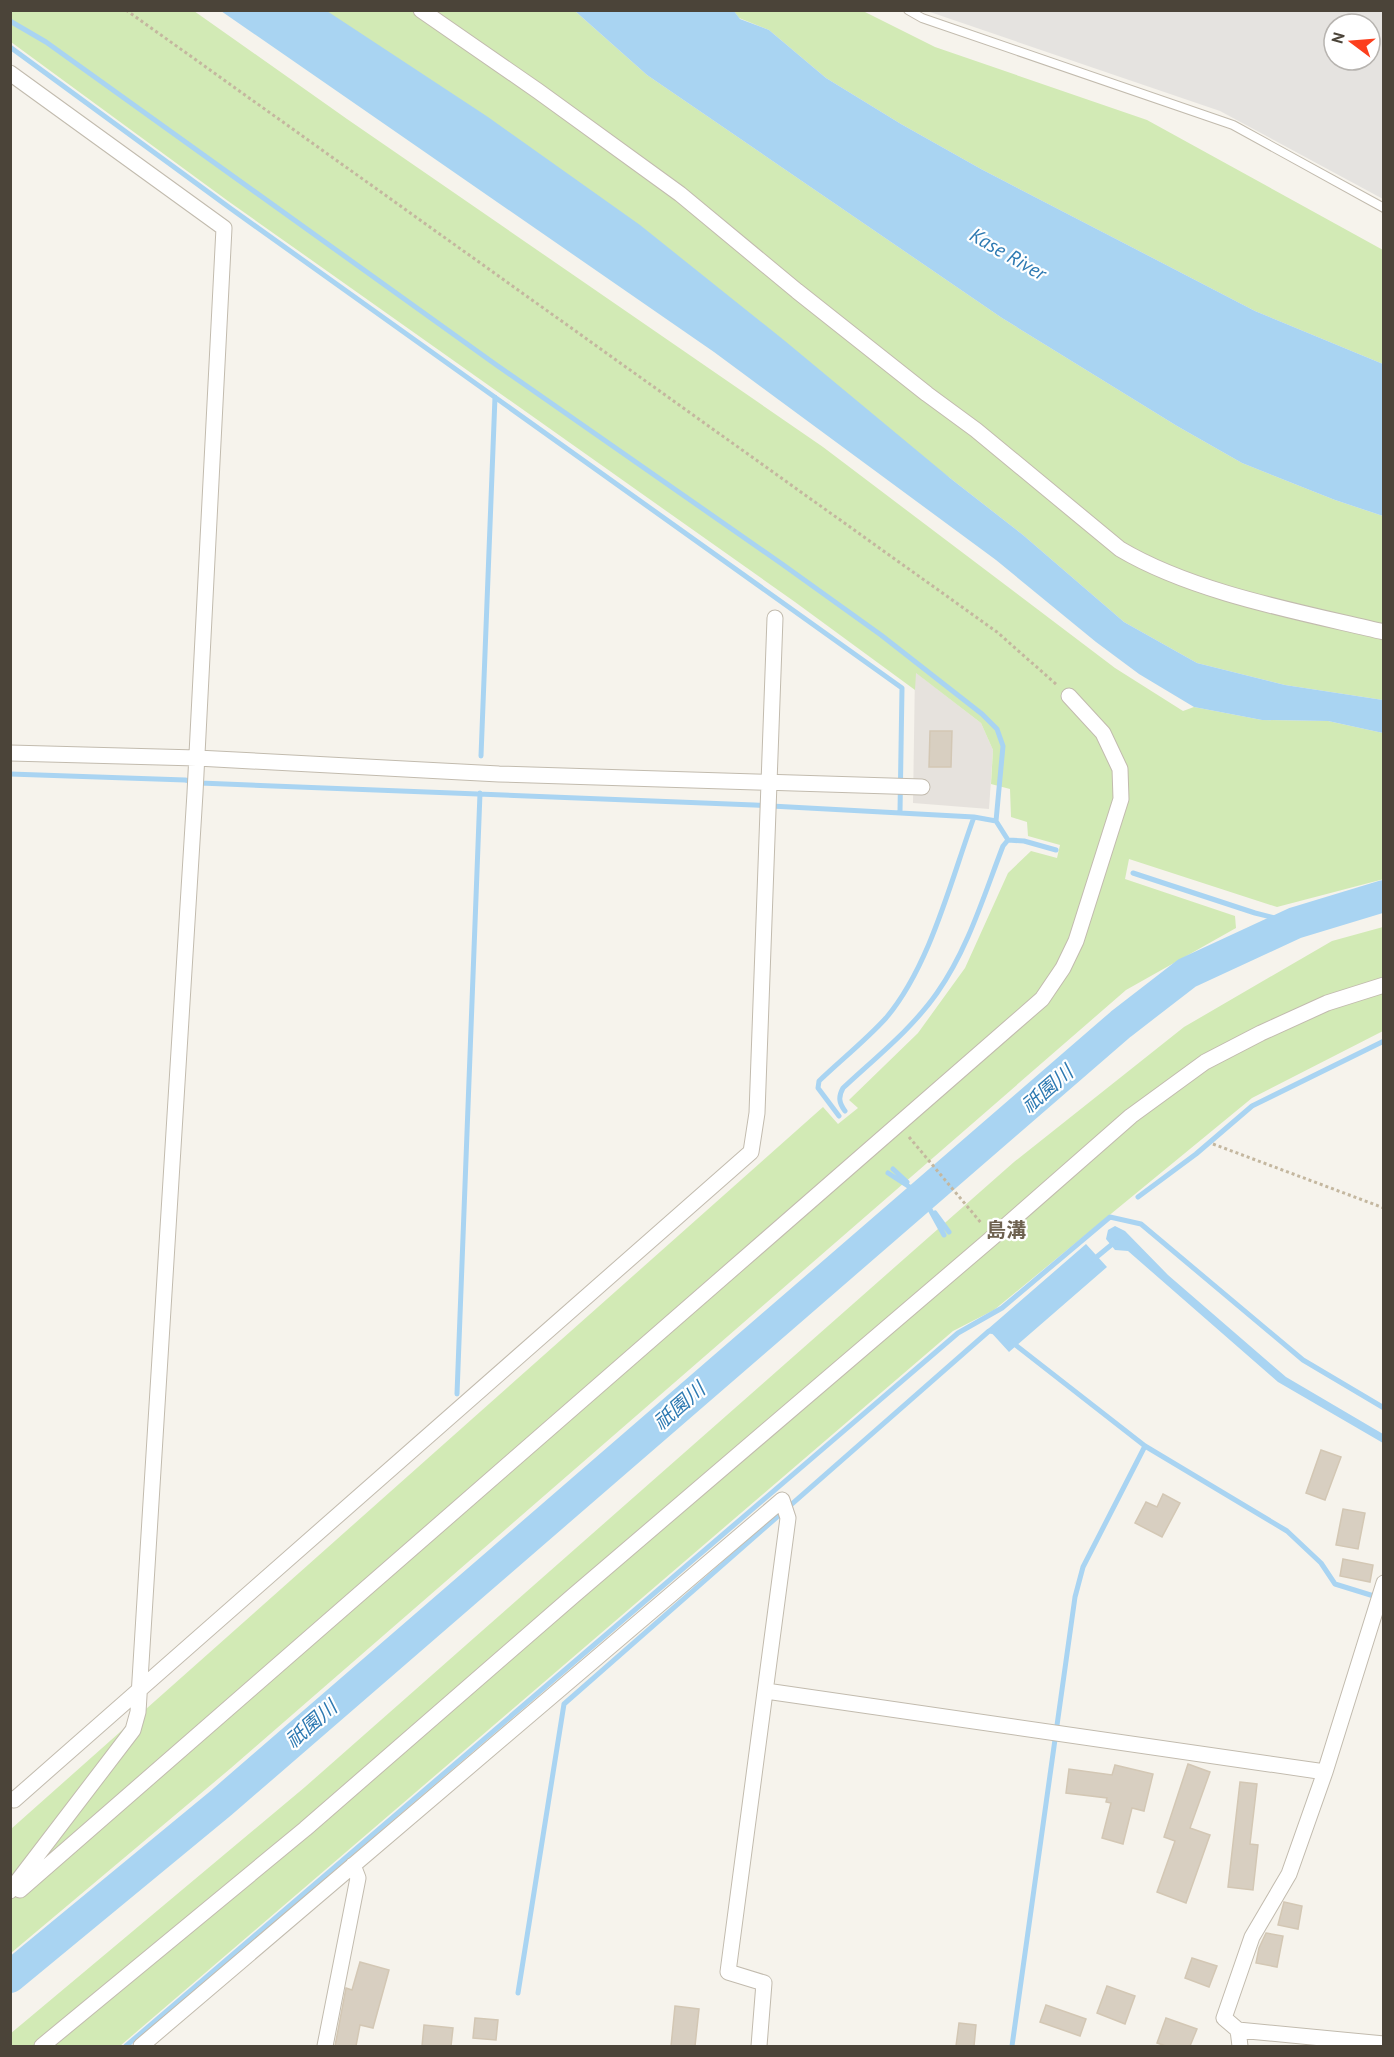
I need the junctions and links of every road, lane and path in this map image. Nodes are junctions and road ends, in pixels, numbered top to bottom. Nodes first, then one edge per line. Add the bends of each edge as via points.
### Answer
1 (126, 10) edge
2 (421, 10) edge
3 (908, 10) edge
4 (10, 73) edge
5 (1383, 208) edge
6 (775, 618) dead end
7 (1383, 632) edge
8 (1068, 696) joint
9 (10, 753) edge
10 (197, 758) junction
11 (768, 784) junction
12 (922, 787) dead end
13 (1383, 985) edge
14 (898, 1125) junction
15 (1213, 1144) dead end
16 (1383, 1208) edge
17 (993, 1237) junction
18 (1382, 1586) edge
19 (140, 1690) junction
20 (766, 1691) junction
21 (1325, 1772) junction
22 (10, 1799) edge
23 (353, 1865) junction
24 (10, 1891) edge
25 (10, 1898) edge
26 (1238, 2030) junction
27 (1383, 2044) edge
28 (42, 2046) edge
29 (141, 2046) edge
30 (325, 2046) edge
31 (759, 2046) edge
32 (1240, 2046) edge

1 - 8 path via 997,632
2 - 7 street via 680,194 1120,549 1179,577
3 - 5 lane via 1233,125
4 - 10 street via 224,228
6 - 11 street
8 - 14 street via 1103,733 1120,769 1121,800 1076,941 1042,999
9 - 10 street
10 - 11 street
10 - 19 street
11 - 12 street
11 - 19 street via 756,1113 751,1152
13 - 17 street via 1302,1013 1205,1062 1131,1116
14 - 17 path
14 - 25 street
15 - 16 path
17 - 28 street via 305,1830
18 - 21 street
19 - 22 street via 14,1800
19 - 24 street via 133,1730
20 - 21 street
20 - 23 street via 788,1518 782,1500
20 - 31 street via 728,1972 764,1983
21 - 26 street via 1289,1874 1252,1937 1224,2018
23 - 29 street
23 - 30 street via 358,1878
26 - 27 street
26 - 32 street

